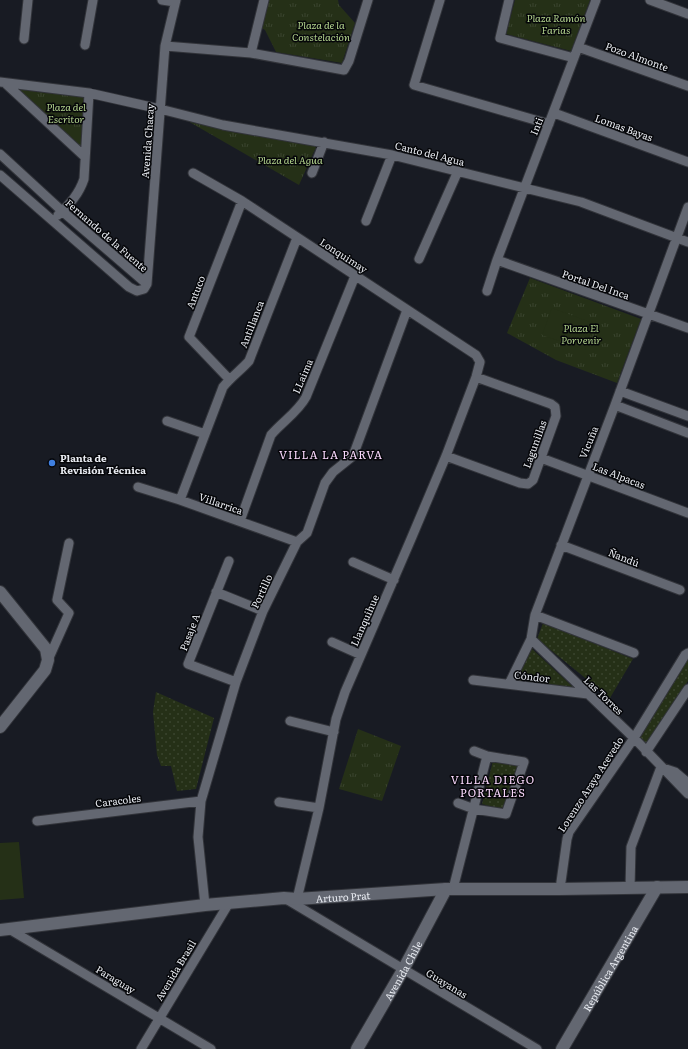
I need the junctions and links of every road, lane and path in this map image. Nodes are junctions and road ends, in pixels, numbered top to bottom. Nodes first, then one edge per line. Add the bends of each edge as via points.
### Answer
1 (28, 0) edge
2 (93, 0) edge
3 (162, 0) edge
4 (264, 0) edge
5 (368, 0) edge
6 (440, 0) edge
7 (509, 0) edge
8 (596, 0) edge
9 (650, 0) edge
10 (176, 1) edge
11 (688, 14) edge
12 (24, 39) dead end
13 (85, 45) dead end
14 (165, 46) junction
15 (578, 47) junction
16 (251, 54) junction
17 (574, 58) junction
18 (2, 82) edge
19 (688, 86) edge
20 (89, 93) junction
21 (160, 109) junction
22 (554, 113) junction
23 (549, 124) junction
24 (324, 142) junction
25 (0, 154) edge
26 (392, 155) junction
27 (85, 157) junction
28 (688, 162) edge
29 (458, 171) junction
30 (193, 173) dead end
31 (312, 173) dead end
32 (0, 175) edge
33 (524, 187) junction
34 (242, 201) junction
35 (688, 207) edge
36 (62, 212) junction
37 (52, 221) junction
38 (366, 221) dead end
39 (296, 238) junction
40 (677, 238) junction
41 (688, 242) edge
42 (419, 259) dead end
43 (496, 260) junction
44 (355, 276) junction
45 (147, 284) junction
46 (487, 291) dead end
47 (407, 310) junction
48 (649, 314) junction
49 (688, 328) edge
50 (480, 360) joint
51 (476, 377) junction
52 (229, 379) junction
53 (620, 391) junction
54 (615, 405) junction
55 (688, 416) edge
56 (167, 421) dead end
57 (688, 433) edge
58 (205, 434) junction
59 (446, 456) junction
60 (541, 458) junction
61 (587, 475) junction
62 (138, 487) dead end
63 (180, 500) junction
64 (688, 513) edge
65 (240, 521) junction
66 (297, 542) junction
67 (70, 543) dead end
68 (561, 545) junction
69 (229, 561) dead end
70 (353, 562) dead end
71 (394, 580) junction
72 (680, 590) dead end
73 (0, 592) edge
74 (216, 592) junction
75 (264, 611) junction
76 (534, 616) junction
77 (531, 639) junction
78 (332, 642) dead end
79 (688, 653) edge
80 (634, 654) dead end
81 (361, 655) junction
82 (48, 660) junction
83 (473, 680) dead end
84 (236, 682) junction
85 (509, 684) junction
86 (688, 689) edge
87 (588, 694) junction
88 (290, 721) dead end
89 (0, 726) edge
90 (334, 732) junction
91 (634, 738) junction
92 (474, 751) dead end
93 (646, 752) junction
94 (487, 756) junction
95 (661, 767) junction
96 (688, 783) edge
97 (688, 794) edge
98 (201, 801) junction
99 (278, 802) dead end
100 (458, 803) dead end
101 (319, 808) junction
102 (474, 809) junction
103 (37, 821) dead end
104 (657, 887) junction
105 (688, 887) edge
106 (630, 888) junction
107 (450, 889) junction
108 (560, 889) junction
109 (284, 898) junction
110 (298, 899) junction
111 (229, 903) junction
112 (205, 905) junction
113 (5, 930) edge
114 (404, 970) junction
115 (160, 1018) junction
116 (141, 1049) edge
117 (211, 1049) edge
118 (357, 1049) edge
119 (537, 1049) edge
120 (562, 1049) edge

1 - 12 street
2 - 13 street
3 - 10 street
4 - 16 street
5 - 16 street via 344,70
6 - 23 street via 414,85
7 - 17 street via 500,38
8 - 15 street, Inti
9 - 11 street
10 - 14 street, Avenida Chacay
14 - 16 street
14 - 21 street, Avenida Chacay
15 - 17 street, Inti
15 - 19 street, Pozo Almonte
17 - 22 street, Inti
18 - 20 street, Canto del Agua
18 - 27 street
20 - 21 street, Canto del Agua
20 - 27 street
21 - 24 street, Canto del Agua via 223,125
21 - 45 street, Avenida Chacay
22 - 23 street, Inti
22 - 28 street, Lomas Bayas
23 - 33 street, Inti
24 - 26 street, Canto del Agua
24 - 31 street
25 - 36 street, Fernando de la Fuente
26 - 29 street, Canto del Agua
26 - 38 street
27 - 36 street via 81,190
29 - 33 street, Canto del Agua
29 - 42 street
30 - 34 street, Lonquimay
32 - 37 street, Fernando de la Fuente
33 - 40 street, Canto del Agua via 581,202
33 - 43 street, Inti
34 - 39 street, Lonquimay
34 - 52 street, Antuco via 189,337
35 - 40 street, Vicuña
36 - 37 street
36 - 45 street, Fernando de la Fuente
37 - 45 street, Fernando de la Fuente via 129,287 137,291 144,289
39 - 44 street, Lonquimay
39 - 52 street, Antillanca via 249,360
40 - 41 street, Canto del Agua
40 - 48 street, Vicuña
43 - 46 street, Inti
43 - 48 street, Portal Del Inca
44 - 47 street, Lonquimay
44 - 65 street, LLaima via 301,406 271,435
47 - 50 street, Lonquimay
47 - 66 street, Portillo via 353,456 333,472 325,483 308,533
48 - 49 street, Portal Del Inca
48 - 53 street, Vicuña
50 - 51 street, Llanquihue
51 - 59 street, Llanquihue
51 - 60 street, Lagunillas via 555,407 556,416
52 - 58 street, Antillanca via 223,387
53 - 54 street, Vicuña
53 - 55 street
54 - 57 street
54 - 61 street, Vicuña
56 - 58 street
58 - 63 street, Antillanca
59 - 60 street, Lagunillas via 528,484 533,480
59 - 71 street, Llanquihue
60 - 61 street, Las Alpacas
61 - 64 street, Las Alpacas
61 - 68 street, Vicuña
62 - 63 street, Villarrica
63 - 65 street, Villarrica
65 - 66 street, Villarrica
66 - 75 street, Portillo
67 - 82 street via 57,600 68,613
68 - 72 street, Ñandú
68 - 76 street, Vicuña
69 - 74 street, Pasaje A
70 - 71 street
71 - 81 street, Llanquihue
73 - 82 main road via 46,649
74 - 75 street
74 - 84 street, Pasaje A via 188,664
75 - 84 street, Portillo
76 - 77 street, Vicuña
76 - 80 street
77 - 85 street, Vicuña
77 - 87 street, Las Torres
78 - 81 street
79 - 91 street, Lorenzo Araya Acevedo
81 - 90 street, Llanquihue via 345,692
82 - 89 main road via 45,670
83 - 85 street, Cóndor
84 - 98 street, Portillo
85 - 87 street, Cóndor
86 - 93 street
87 - 91 street, Las Torres
88 - 90 street
90 - 101 street, Llanquihue
91 - 93 street, Las Torres
91 - 108 street, Lorenzo Araya Acevedo via 569,832
92 - 94 street
93 - 95 street, Las Torres
94 - 102 street
94 - 102 street via 524,762 506,814
95 - 96 street, Las Torres via 675,772
95 - 97 street, Las Torres
95 - 106 street via 631,847
98 - 103 street, Caracoles
98 - 112 street, Portillo via 198,838
99 - 101 street
100 - 102 street
101 - 110 street, Llanquihue
102 - 107 street
104 - 105 main road, Arturo Prat
104 - 106 main road, Arturo Prat
104 - 120 main road, República Argentina
106 - 108 main road, Arturo Prat
107 - 108 main road, Arturo Prat
107 - 110 main road, Arturo Prat
107 - 114 main road, Avenida Chile
109 - 110 main road, Arturo Prat
109 - 111 main road, Arturo Prat
109 - 114 street, Guayanas
111 - 112 main road, Arturo Prat
111 - 115 street, Avenida Brasil
112 - 113 main road, Arturo Prat
113 - 115 street, Paraguay
114 - 118 main road, Avenida Chile
114 - 119 street, Guayanas
115 - 116 street, Avenida Brasil
115 - 117 street, Paraguay

